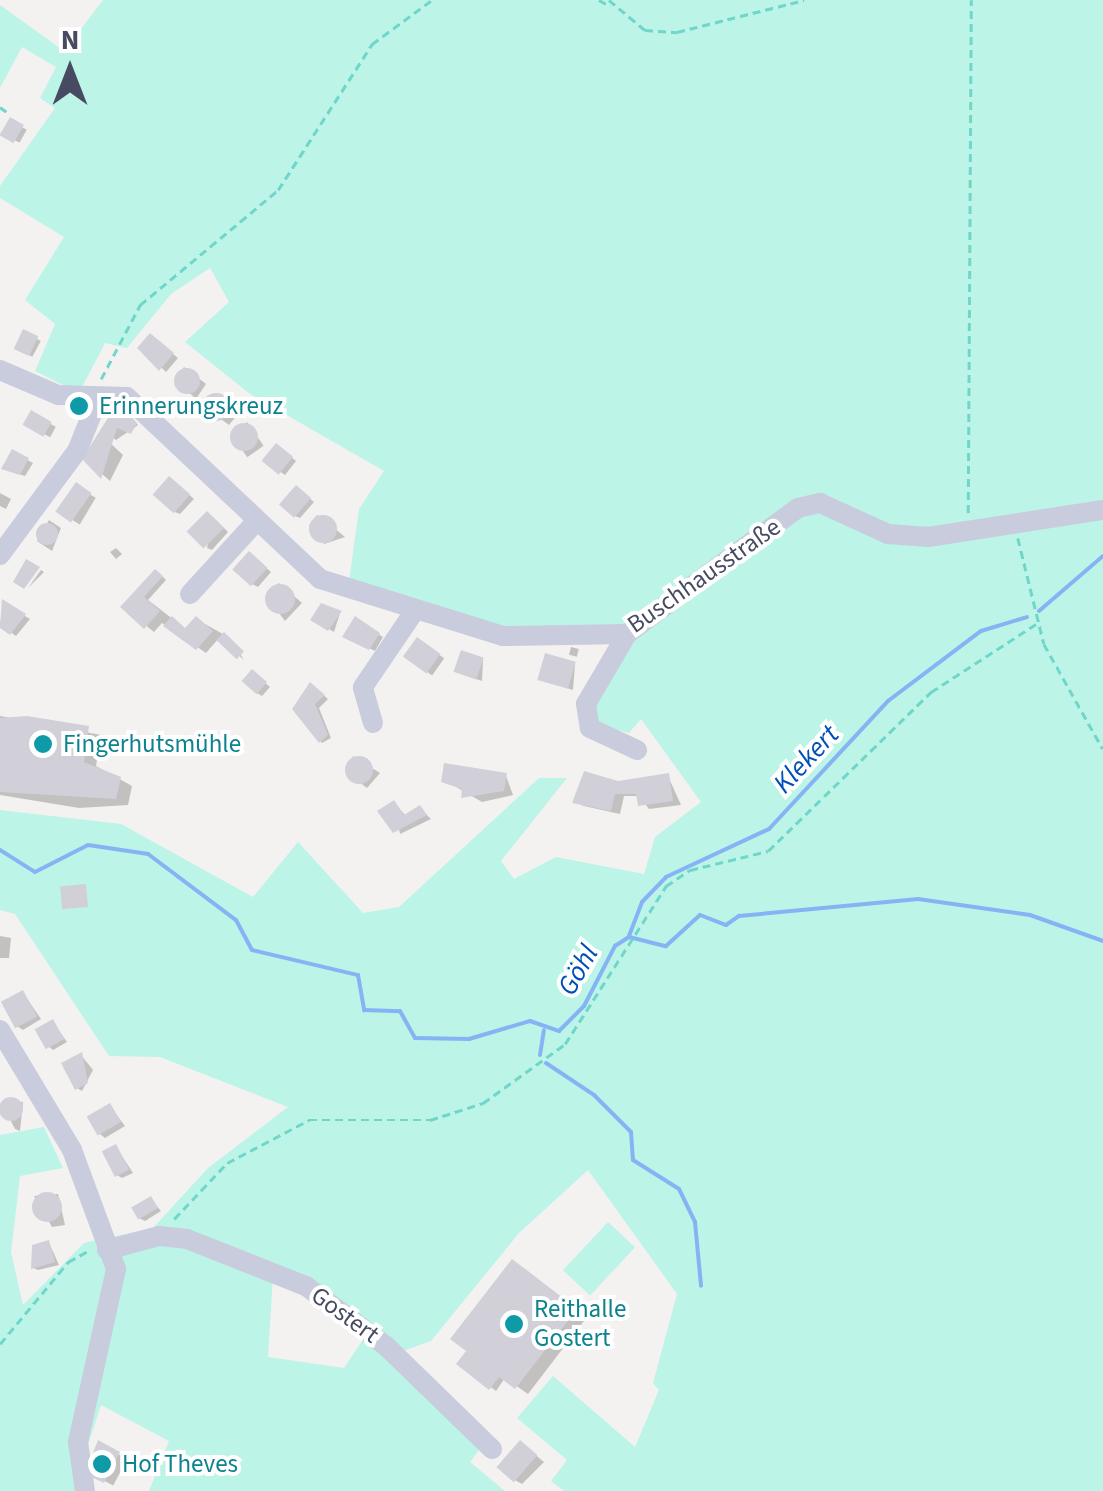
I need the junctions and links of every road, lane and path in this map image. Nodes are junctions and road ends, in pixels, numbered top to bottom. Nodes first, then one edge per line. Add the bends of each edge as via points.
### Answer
1 (432, 0) edge
2 (598, 0) edge
3 (804, 0) edge
4 (971, 0) edge
5 (610, 3) edge
6 (0, 107) edge
7 (8, 112) dead end
8 (0, 370) edge
9 (98, 400) junction
10 (1103, 510) edge
11 (968, 512) dead end
12 (254, 524) junction
13 (1017, 526) junction
14 (0, 555) edge
15 (190, 594) dead end
16 (414, 612) junction
17 (1036, 624) junction
18 (627, 634) junction
19 (373, 723) dead end
20 (1103, 749) edge
21 (638, 750) dead end
22 (0, 1030) edge
23 (159, 1236) junction
24 (106, 1250) junction
25 (0, 1344) edge
26 (492, 1449) dead end
27 (85, 1491) edge

1 - 9 path via 372,44 278,190 140,305 103,363
2 - 5 path
3 - 5 path via 748,18 645,30
4 - 11 path
6 - 7 path
8 - 9 street via 58,395
9 - 12 street, Buschhausstraße via 127,397
9 - 14 street via 77,451
10 - 13 street, Buschhausstraße
12 - 15 street
12 - 16 street, Buschhausstraße via 305,572
13 - 17 path
13 - 18 street, Buschhausstraße via 902,536 839,506 798,508
16 - 18 street, Buschhausstraße via 503,636
16 - 19 street via 363,687
17 - 20 path
17 - 23 path via 931,692 768,852 690,870 666,886 565,1044 483,1103 430,1120 309,1120 227,1163
18 - 21 street via 586,704 590,728
22 - 24 street via 72,1150
23 - 24 street
23 - 26 street, Gostert via 337,1304
24 - 25 path via 68,1262
24 - 27 street via 113,1300 78,1442

